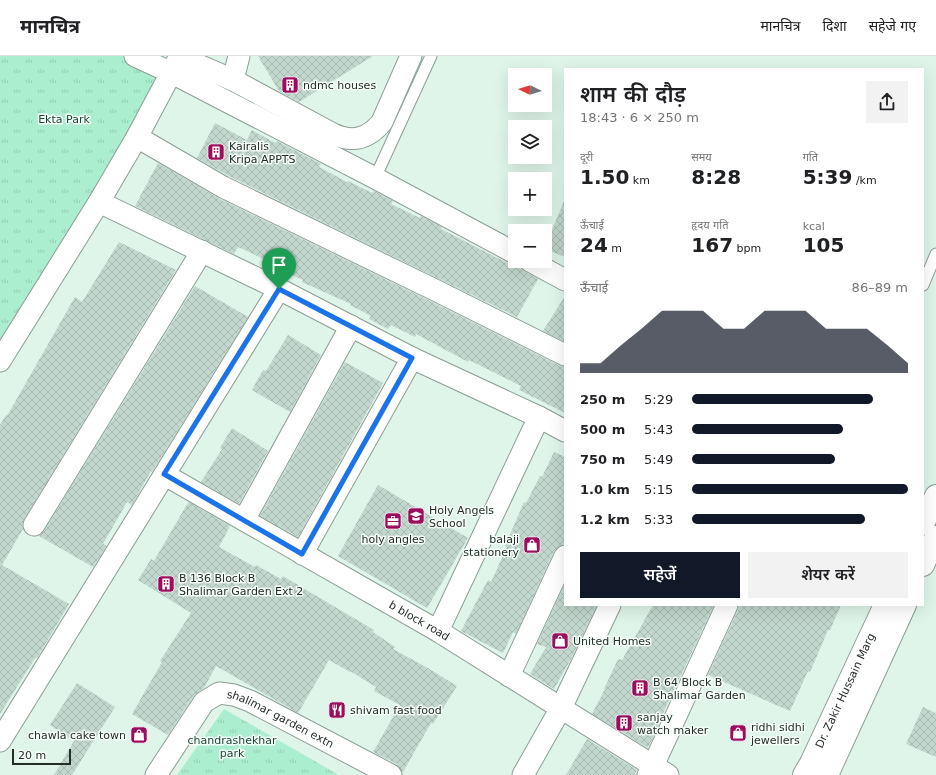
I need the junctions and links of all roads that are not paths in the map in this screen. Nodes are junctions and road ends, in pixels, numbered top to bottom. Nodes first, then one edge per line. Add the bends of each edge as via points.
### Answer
1 (135, 56) edge
2 (239, 56) edge
3 (411, 56) edge
4 (431, 56) edge
5 (177, 62) edge
6 (233, 80) junction
7 (137, 137) junction
8 (375, 178) junction
9 (99, 202) junction
10 (508, 249) edge
11 (202, 251) junction
12 (936, 254) edge
13 (543, 268) edge
14 (933, 270) edge
15 (564, 279) edge
16 (924, 284) edge
17 (279, 289) junction
18 (351, 326) junction
19 (564, 354) edge
20 (412, 358) junction
21 (0, 361) edge
22 (539, 417) junction
23 (564, 430) edge
24 (164, 474) junction
25 (936, 496) edge
26 (244, 520) junction
27 (924, 522) edge
28 (34, 525) dead end
29 (936, 537) edge
30 (302, 554) junction
31 (564, 558) edge
32 (924, 563) edge
33 (610, 606) edge
34 (727, 606) edge
35 (885, 606) edge
36 (905, 606) edge
37 (438, 631) junction
38 (509, 676) junction
39 (562, 708) junction
40 (0, 741) edge
41 (657, 772) edge
42 (156, 775) edge
43 (391, 775) edge
44 (523, 775) edge
45 (804, 775) edge
46 (827, 775) edge

1 - 5 street
2 - 6 street
3 - 6 street via 382,122 375,131 358,139 333,134
4 - 8 lane
5 - 6 street
5 - 7 street
5 - 8 street
7 - 9 street
7 - 19 street via 223,187
8 - 10 street
9 - 11 street
9 - 21 street
11 - 17 street
11 - 28 street
12 - 14 lane
13 - 15 street
14 - 16 lane
17 - 18 street
17 - 24 street
18 - 20 street
18 - 26 street
20 - 22 street
20 - 30 street
22 - 23 street
22 - 37 street
24 - 26 street, b block road
24 - 40 street
25 - 27 street
26 - 30 street, b block road
29 - 32 street
30 - 37 street, b block road
31 - 38 street
33 - 39 street
34 - 41 street
35 - 45 street, Dr. Zakir Hussain Marg
36 - 46 street, Dr. Zakir Hussain Marg
37 - 38 street, b block road
38 - 39 street, b block road
39 - 41 street, b block road
39 - 44 street
42 - 43 street, shalimar garden extn via 204,702 219,693 250,701

